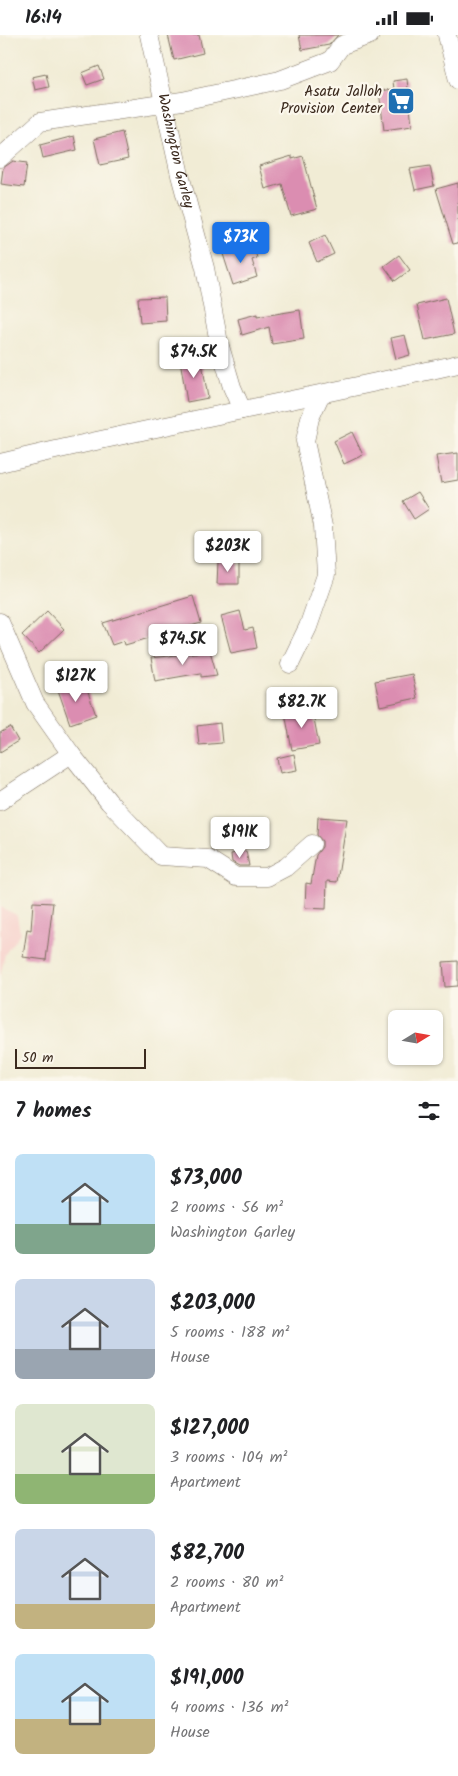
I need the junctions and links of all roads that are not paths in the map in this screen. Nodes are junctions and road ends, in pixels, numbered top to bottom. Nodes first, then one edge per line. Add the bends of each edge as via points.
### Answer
1 (149, 35) edge
2 (370, 35) edge
3 (447, 35) edge
4 (458, 80) edge
5 (165, 103) junction
6 (0, 158) edge
7 (458, 364) edge
8 (320, 396) junction
9 (242, 410) junction
10 (0, 463) edge
11 (0, 622) edge
12 (290, 664) dead end
13 (71, 754) junction
14 (0, 801) edge
15 (312, 844) dead end

1 - 5 street, Washington Garley
2 - 5 street via 342,45 330,61 294,75 260,85
3 - 4 street
5 - 6 street via 40,122
5 - 9 street, Washington Garley via 205,268 219,343
7 - 8 street
8 - 9 street
8 - 12 street via 310,418 305,441 323,526 326,575 308,627
9 - 10 street
11 - 13 street via 35,703
13 - 14 street
13 - 15 street via 108,802 161,855 208,859 236,877 267,877 286,867

